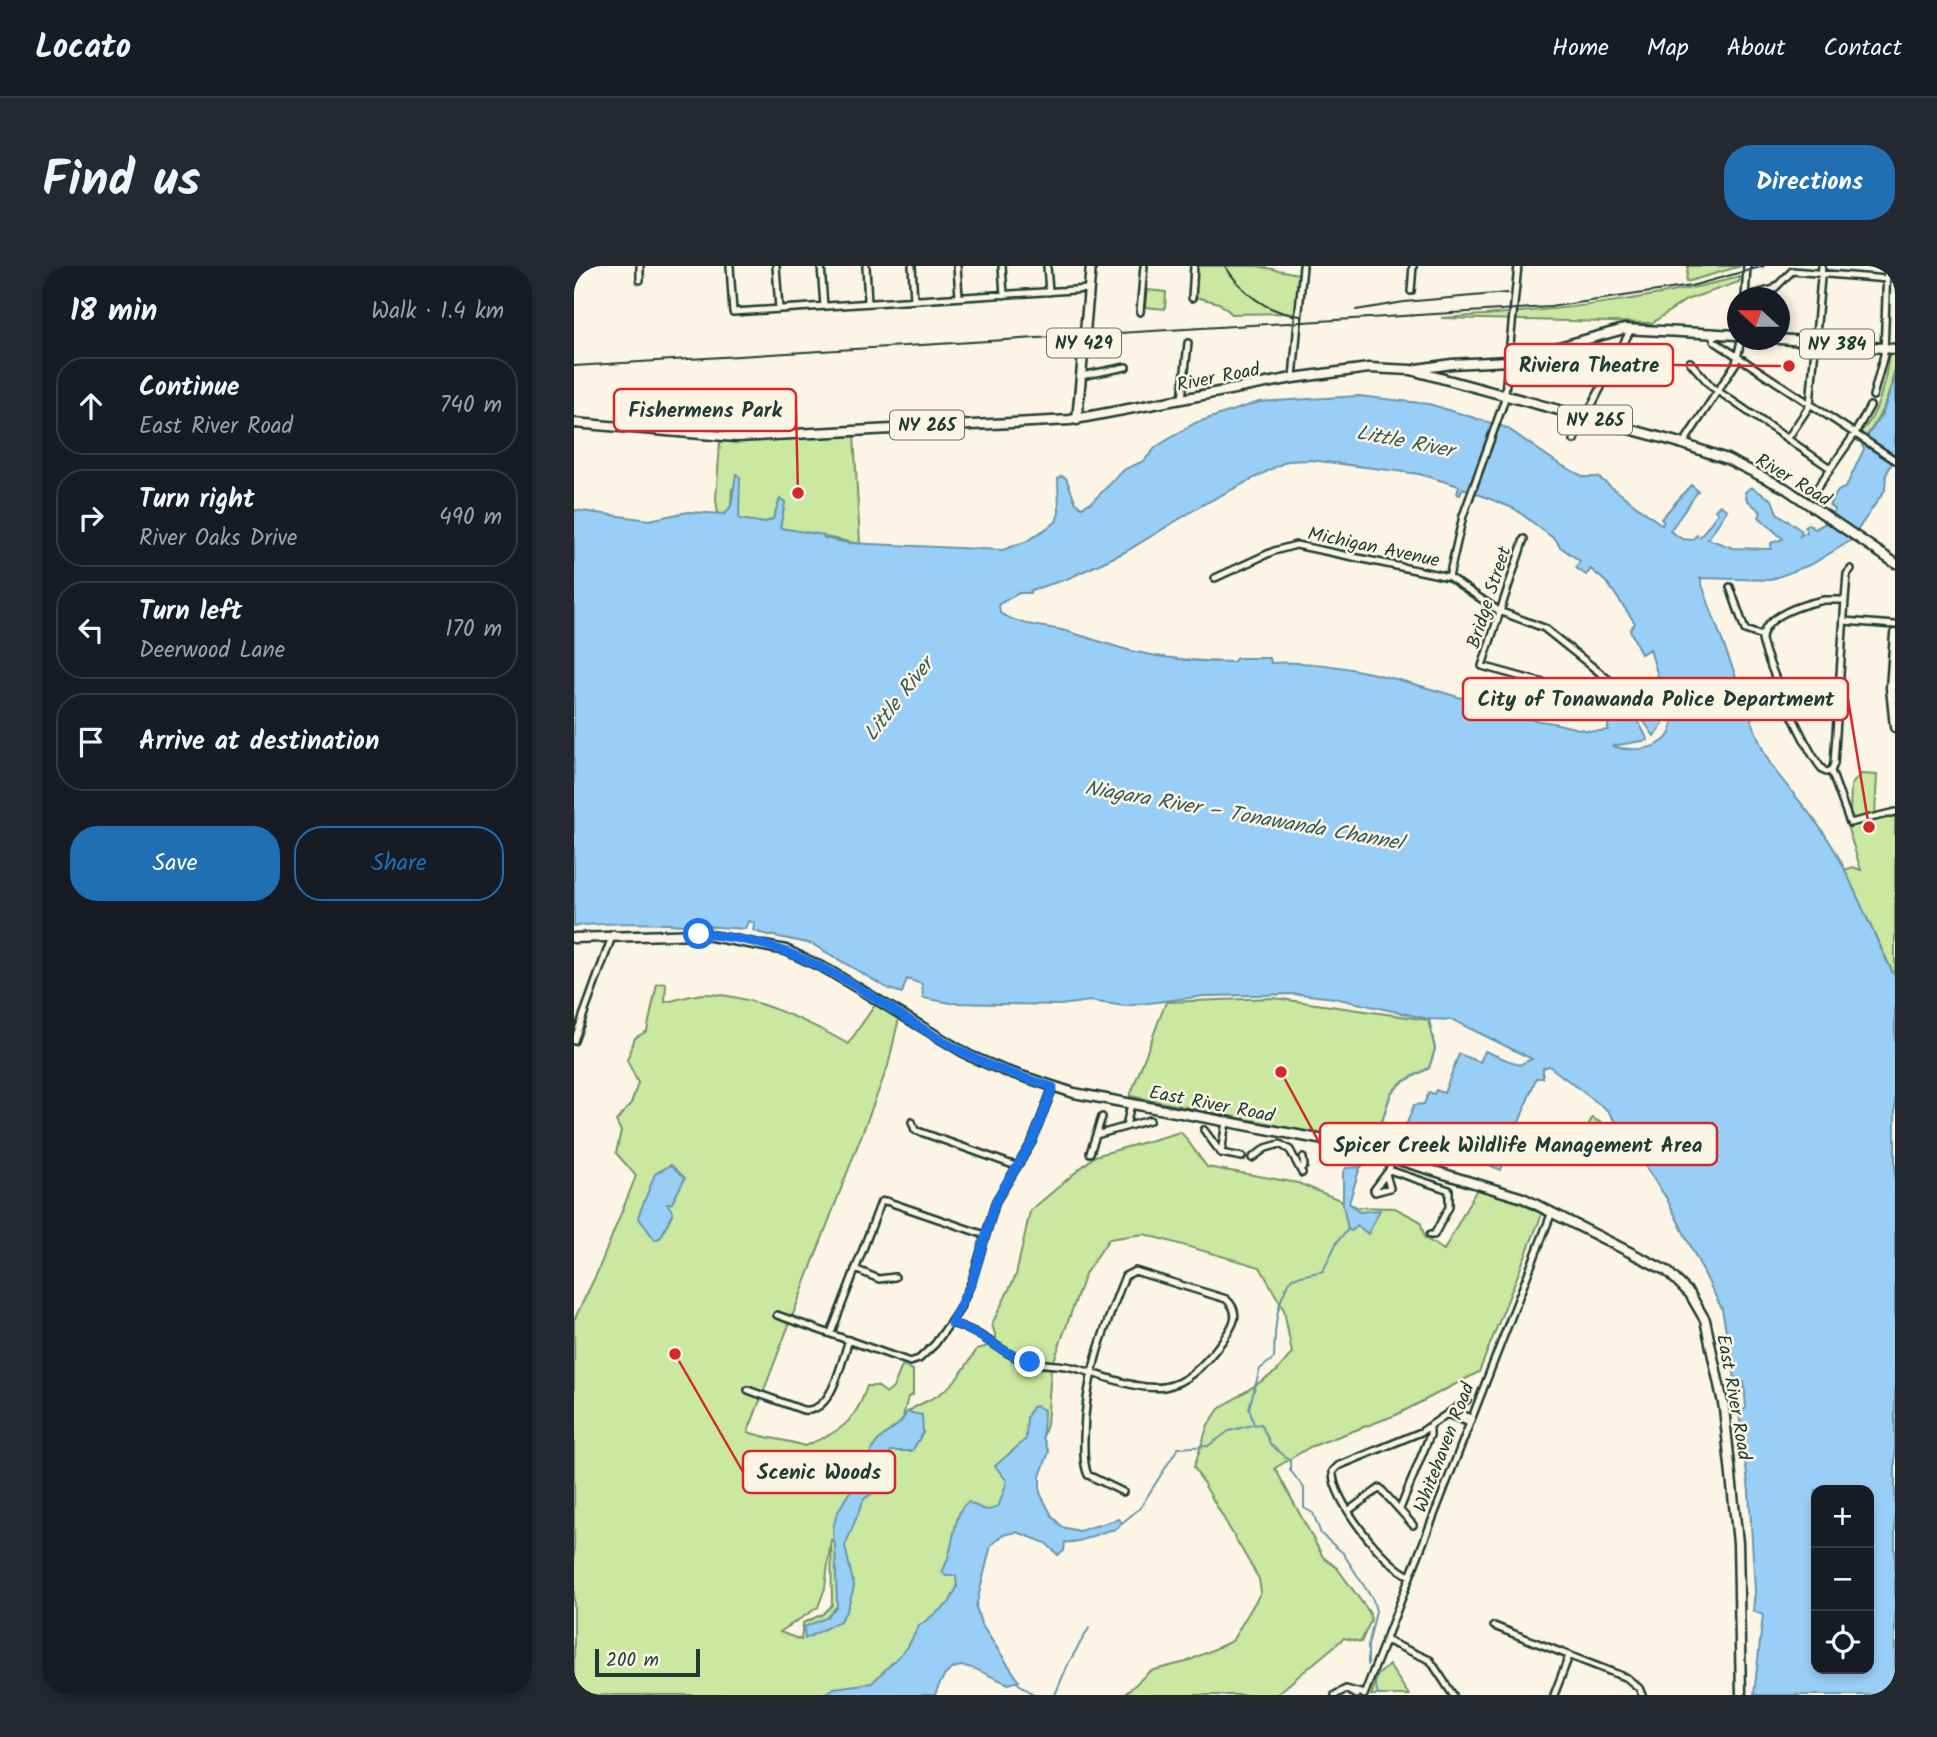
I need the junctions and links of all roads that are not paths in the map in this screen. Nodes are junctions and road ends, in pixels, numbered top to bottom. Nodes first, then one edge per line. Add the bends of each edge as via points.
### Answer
1 (640, 266) edge
2 (730, 266) edge
3 (776, 266) edge
4 (821, 266) edge
5 (866, 266) edge
6 (912, 266) edge
7 (957, 266) edge
8 (1002, 266) edge
9 (1047, 266) edge
10 (1091, 266) edge
11 (1144, 266) edge
12 (1194, 266) edge
13 (1303, 266) edge
14 (1413, 266) edge
15 (1518, 266) edge
16 (1747, 266) edge
17 (1822, 266) edge
18 (1887, 266) edge
19 (1821, 274) junction
20 (1887, 279) junction
21 (640, 280) dead end
22 (1746, 287) edge
23 (1776, 287) edge
24 (1089, 289) junction
25 (1412, 291) dead end
26 (1049, 292) junction
27 (1004, 295) junction
28 (959, 297) junction
29 (1192, 298) dead end
30 (914, 300) junction
31 (868, 303) junction
32 (824, 306) junction
33 (779, 309) junction
34 (1140, 312) dead end
35 (1631, 329) junction
36 (1712, 332) junction
37 (1727, 334) edge
38 (1790, 340) edge
39 (1815, 342) junction
40 (1188, 343) dead end
41 (1884, 348) junction
42 (1895, 349) edge
43 (1740, 350) edge
44 (1739, 357) junction
45 (1508, 362) junction
46 (1690, 362) dead end
47 (1126, 367) dead end
48 (1411, 370) junction
49 (1081, 376) junction
50 (1293, 378) junction
51 (1717, 391) junction
52 (1505, 395) junction
53 (1873, 396) dead end
54 (1182, 399) junction
55 (1810, 405) junction
56 (1870, 406) dead end
57 (1586, 417) junction
58 (1077, 420) junction
59 (574, 424) edge
60 (1854, 435) junction
61 (1787, 438) junction
62 (1573, 440) dead end
63 (1683, 444) junction
64 (1895, 460) edge
65 (1830, 468) junction
66 (1817, 488) dead end
67 (1524, 539) dead end
68 (1895, 563) edge
69 (1851, 569) dead end
70 (1449, 577) junction
71 (1215, 578) dead end
72 (1730, 587) dead end
73 (1845, 600) junction
74 (1499, 611) junction
75 (1844, 621) junction
76 (1895, 625) edge
77 (1895, 634) edge
78 (1762, 636) junction
79 (1893, 676) edge
80 (1551, 685) dead end
81 (1624, 692) dead end
82 (1895, 727) edge
83 (1830, 771) junction
84 (1895, 812) edge
85 (613, 934) junction
86 (574, 938) edge
87 (574, 1041) edge
88 (1053, 1087) junction
89 (1131, 1104) junction
90 (1102, 1117) dead end
91 (1150, 1120) dead end
92 (912, 1122) dead end
93 (1226, 1122) junction
94 (1126, 1126) junction
95 (1204, 1130) dead end
96 (1282, 1132) junction
97 (1096, 1135) junction
98 (1280, 1144) junction
99 (1090, 1153) dead end
100 (1221, 1153) junction
101 (1242, 1157) dead end
102 (1252, 1158) dead end
103 (1392, 1158) junction
104 (1016, 1166) junction
105 (1301, 1170) dead end
106 (1447, 1175) junction
107 (1444, 1188) junction
108 (1552, 1212) junction
109 (985, 1235) junction
110 (1430, 1236) dead end
111 (855, 1269) junction
112 (895, 1277) dead end
113 (777, 1315) dead end
114 (951, 1323) junction
115 (831, 1333) junction
116 (849, 1340) junction
117 (1090, 1373) junction
118 (748, 1390) dead end
119 (1467, 1400) dead end
120 (1450, 1412) junction
121 (1470, 1421) junction
122 (1430, 1427) junction
123 (1123, 1492) dead end
124 (1400, 1509) junction
125 (1348, 1511) junction
126 (1413, 1525) dead end
127 (1410, 1576) junction
128 (1494, 1626) dead end
129 (1385, 1640) junction
130 (1569, 1656) junction
131 (1346, 1689) junction
132 (1335, 1695) edge
133 (1356, 1695) edge
134 (1364, 1695) edge
135 (1453, 1695) edge
136 (1554, 1695) edge
137 (1642, 1695) edge
138 (1741, 1695) edge

1 - 21 street
2 - 33 street via 733,312
3 - 33 street
4 - 32 street
5 - 31 street
6 - 30 street
7 - 28 street
8 - 27 street
9 - 26 street
10 - 24 main road, NY 429
11 - 34 street
12 - 29 street
13 - 50 street
14 - 25 street
15 - 45 street
16 - 22 street
17 - 19 street
18 - 20 street
19 - 20 street
19 - 23 street via 1793,271
19 - 39 street
20 - 41 street
24 - 26 street
24 - 49 main road, NY 429
26 - 27 street
27 - 28 street
28 - 30 street
30 - 31 street
31 - 32 street
32 - 33 street
35 - 36 main road
35 - 45 main road
35 - 57 street
36 - 37 main road
36 - 44 street via 1713,340
38 - 39 main road, NY 384
39 - 41 main road, NY 384
39 - 55 street
40 - 54 street
41 - 42 main road, NY 384
41 - 53 street
43 - 44 street
44 - 51 street
44 - 55 street
45 - 48 main road
45 - 52 street
46 - 51 street
47 - 49 street
48 - 50 main road, River Road / NY 265 via 1369,368
48 - 52 main road, River Road / NY 265
49 - 58 main road, NY 429
50 - 54 main road, River Road / NY 265
51 - 61 street
51 - 63 street
52 - 57 main road, River Road / NY 265
52 - 70 street via 1470,496
54 - 58 main road, River Road / NY 265
55 - 60 street
55 - 61 street
56 - 60 street
57 - 62 street
57 - 63 main road, River Road / NY 265
58 - 59 main road, River Road / NY 265 via 736,437
60 - 64 street
60 - 65 street
61 - 65 street
63 - 68 main road, River Road / NY 265 via 1751,470
65 - 66 street
67 - 74 street, Bridge Street
69 - 73 street
70 - 71 street, Michigan Avenue via 1296,545
70 - 74 street
72 - 78 street via 1745,630
73 - 75 street
73 - 78 street via 1818,601 1776,618 1765,626
74 - 80 street, Bridge Street via 1482,666
74 - 81 street via 1544,628
75 - 76 street
75 - 83 street
77 - 79 main road
78 - 83 street via 1763,648 1800,731 1821,770
79 - 82 main road
83 - 84 street via 1850,823
85 - 86 main road, East River Road
85 - 87 street
85 - 88 main road, East River Road via 712,935 794,953 979,1060
88 - 89 main road, East River Road
88 - 104 street via 1038,1130
89 - 93 main road, East River Road
89 - 94 street
90 - 97 street
91 - 94 street
92 - 104 street via 915,1130
93 - 96 main road, East River Road
93 - 100 street
94 - 97 street
95 - 100 street
96 - 98 street
96 - 103 main road, East River Road
97 - 99 street
98 - 102 street
98 - 105 street via 1302,1157
100 - 101 street
103 - 106 main road, East River Road
103 - 107 street via 1388,1172
104 - 109 street via 996,1200
106 - 107 street
106 - 108 main road, East River Road via 1523,1198
107 - 110 street via 1451,1198 1449,1207
108 - 121 street, Whitehaven Road
108 - 138 main road, East River Road via 1667,1271 1690,1294 1705,1320 1726,1417 1737,1527
109 - 111 street via 886,1201 878,1205
109 - 114 street via 968,1291
111 - 112 street via 879,1279
111 - 115 street
113 - 115 street
114 - 116 street via 916,1362
114 - 117 street via 980,1333 1023,1360
115 - 116 street
116 - 118 street via 828,1397 812,1410
117 - 117 street via 1142,1388 1164,1388 1185,1381 1205,1364 1233,1326 1234,1306 1226,1299 1135,1272 1125,1276
117 - 123 street via 1085,1468 1095,1481
119 - 120 street
120 - 121 street
120 - 122 street
121 - 127 street, Whitehaven Road
122 - 124 street
122 - 125 street via 1335,1468 1339,1497
124 - 125 street via 1379,1488
124 - 126 street
125 - 127 street via 1394,1567
127 - 129 street, Whitehaven Road
128 - 130 street
129 - 134 street, Whitehaven Road
129 - 135 street via 1430,1660
130 - 136 street
130 - 137 street via 1627,1678
131 - 132 street
131 - 133 street
131 - 134 street

